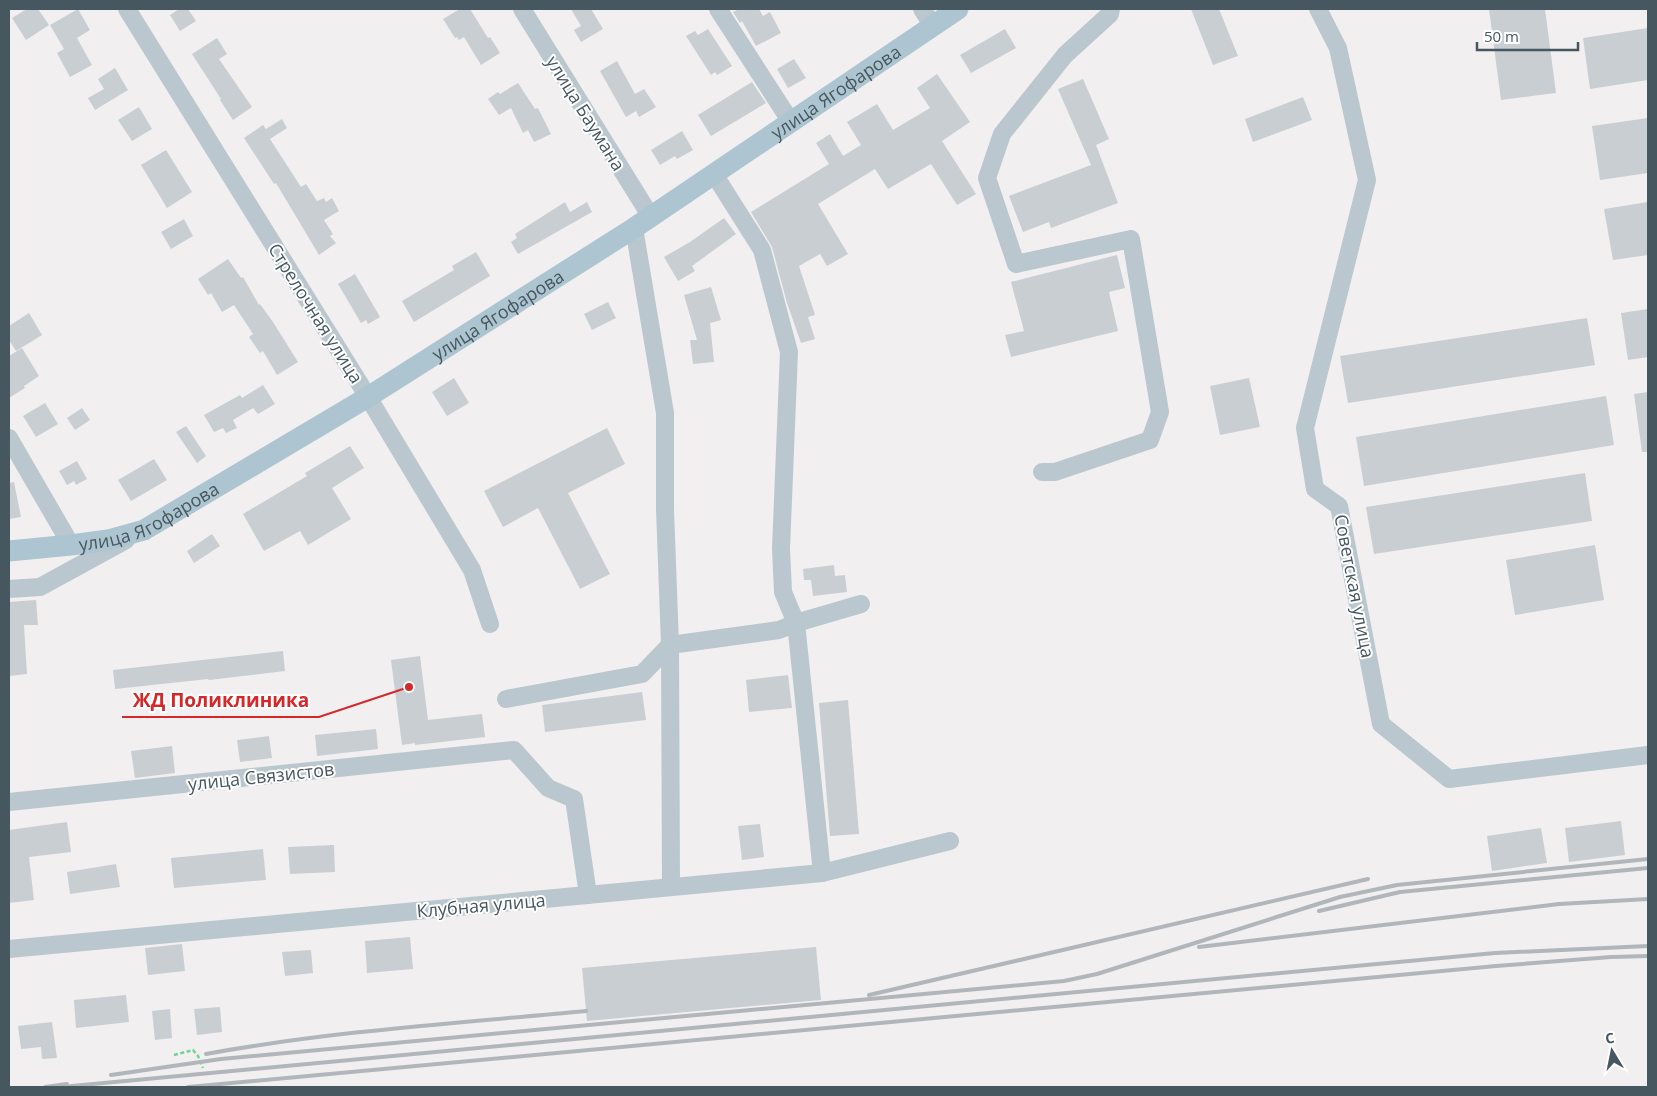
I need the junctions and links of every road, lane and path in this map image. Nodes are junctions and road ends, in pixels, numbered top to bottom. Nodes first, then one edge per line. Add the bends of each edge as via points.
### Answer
1 (127, 9) edge
2 (522, 9) edge
3 (718, 9) edge
4 (958, 9) edge
5 (1111, 9) edge
6 (1318, 9) edge
7 (928, 17) edge
8 (791, 122) junction
9 (714, 174) junction
10 (642, 222) junction
11 (368, 397) junction
12 (9, 438) edge
13 (1042, 472) dead end
14 (144, 530) junction
15 (71, 545) junction
16 (9, 551) edge
17 (9, 589) edge
18 (861, 604) dead end
19 (796, 623) junction
20 (490, 624) dead end
21 (670, 645) junction
22 (506, 698) dead end
23 (1648, 755) edge
24 (9, 802) edge
25 (950, 841) dead end
26 (822, 873) junction
27 (671, 887) junction
28 (588, 895) junction
29 (9, 949) edge
30 (174, 1055) dead end
31 (203, 1068) dead end

1 - 11 street, Стрелочная улица
2 - 10 street, улица Баумана
3 - 8 street
4 - 7 main road, улица Ягофарова
5 - 13 street via 1110,14 1065,55 1002,134 987,178 1016,264 1131,239 1160,412 1150,440 1055,472
6 - 23 street, Советская улица via 1338,48 1367,180 1305,428 1315,489 1339,506 1382,724 1449,779
7 - 8 main road, улица Ягофарова
8 - 9 main road, улица Ягофарова
9 - 10 main road, улица Ягофарова
9 - 19 street via 762,250 788,352 781,549 783,592
10 - 11 main road, улица Ягофарова
10 - 21 street via 665,412
11 - 14 main road, улица Ягофарова
11 - 20 street, Стрелочная улица via 472,570
12 - 15 street
14 - 15 main road, улица Ягофарова via 108,540
14 - 17 street via 40,587
15 - 16 main road, улица Ягофарова
18 - 19 street
19 - 21 street via 779,630
19 - 26 street
21 - 22 street via 642,674
21 - 27 street
24 - 28 street, улица Связистов via 514,750 548,788 574,799
25 - 26 street, Клубная улица
26 - 27 street, Клубная улица
27 - 28 street, Клубная улица
28 - 29 street, Клубная улица
30 - 31 path via 193,1050

